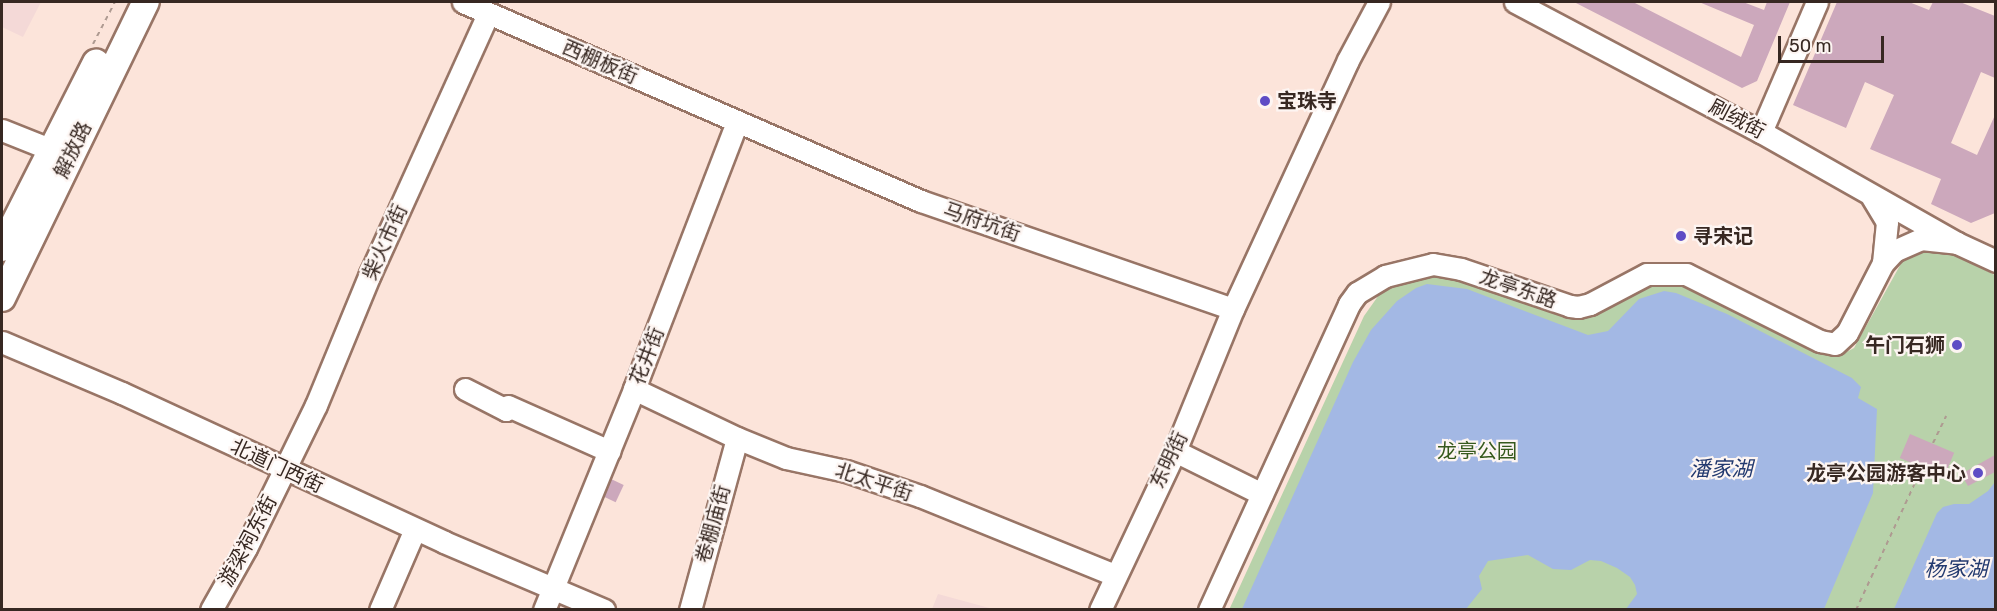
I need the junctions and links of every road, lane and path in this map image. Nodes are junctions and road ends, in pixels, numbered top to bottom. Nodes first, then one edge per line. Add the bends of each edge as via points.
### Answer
1 (128, 2) edge
2 (146, 2) edge
3 (463, 2) edge
4 (1379, 2) edge
5 (1515, 2) edge
6 (1816, 2) edge
7 (488, 14) junction
8 (737, 122) junction
9 (2, 130) edge
10 (1761, 132) junction
11 (52, 150) junction
12 (1871, 195) junction
13 (1957, 243) junction
14 (2, 248) edge
15 (1995, 261) edge
16 (1883, 263) junction
17 (2, 298) edge
18 (1233, 309) junction
19 (2, 342) edge
20 (465, 389) dead end
21 (634, 389) junction
22 (1946, 416) dead end
23 (737, 438) junction
24 (1933, 443) dead end
25 (609, 451) junction
26 (1175, 451) junction
27 (1922, 468) dead end
28 (285, 471) junction
29 (1262, 494) junction
30 (415, 529) junction
31 (1115, 575) junction
32 (553, 588) junction
33 (211, 609) edge
34 (380, 609) edge
35 (544, 609) edge
36 (604, 609) edge
37 (690, 609) edge
38 (1100, 609) edge
39 (1209, 609) edge
40 (1856, 609) edge

1 - 11 main road, 解放路
2 - 17 main road, 解放路
3 - 7 street, 西棚板街
4 - 18 street, 东明街 via 1348,60
5 - 10 street, 刷绒街
6 - 10 street
7 - 8 street, 西棚板街
7 - 28 street, 柴火市街
8 - 18 street, 马府坑街 via 921,201
8 - 21 street, 花井街
9 - 11 street
10 - 12 street, 刷绒街
11 - 14 main road, 解放路
12 - 13 street, 刷绒街
12 - 16 street via 1887,222
13 - 15 street, 刷绒街
13 - 16 street, 龙亭东路 via 1932,239 1911,242
16 - 29 street, 龙亭东路 via 1847,333 1836,344 1820,341 1686,274 1647,274 1578,307 1461,269 1433,264 1385,276 1357,293 1349,304
18 - 26 street, 东明街
19 - 28 street, 北道门西街 via 122,393
20 - 25 street via 506,410 508,406
21 - 23 street, 北太平街
21 - 25 street, 花井街
22 - 24 path
23 - 31 street, 北太平街 via 786,458 846,471 920,496
23 - 37 street, 卷棚庙街
25 - 32 street, 花井街
26 - 29 street
26 - 31 street, 东明街
27 - 40 path
28 - 30 street, 北道门西街
28 - 33 street, 游梁祠东街
29 - 39 street, 龙亭东路
30 - 32 street, 北道门西街
30 - 34 street
31 - 38 street, 东明街
32 - 35 street, 花井街
32 - 36 street, 北道门西街

